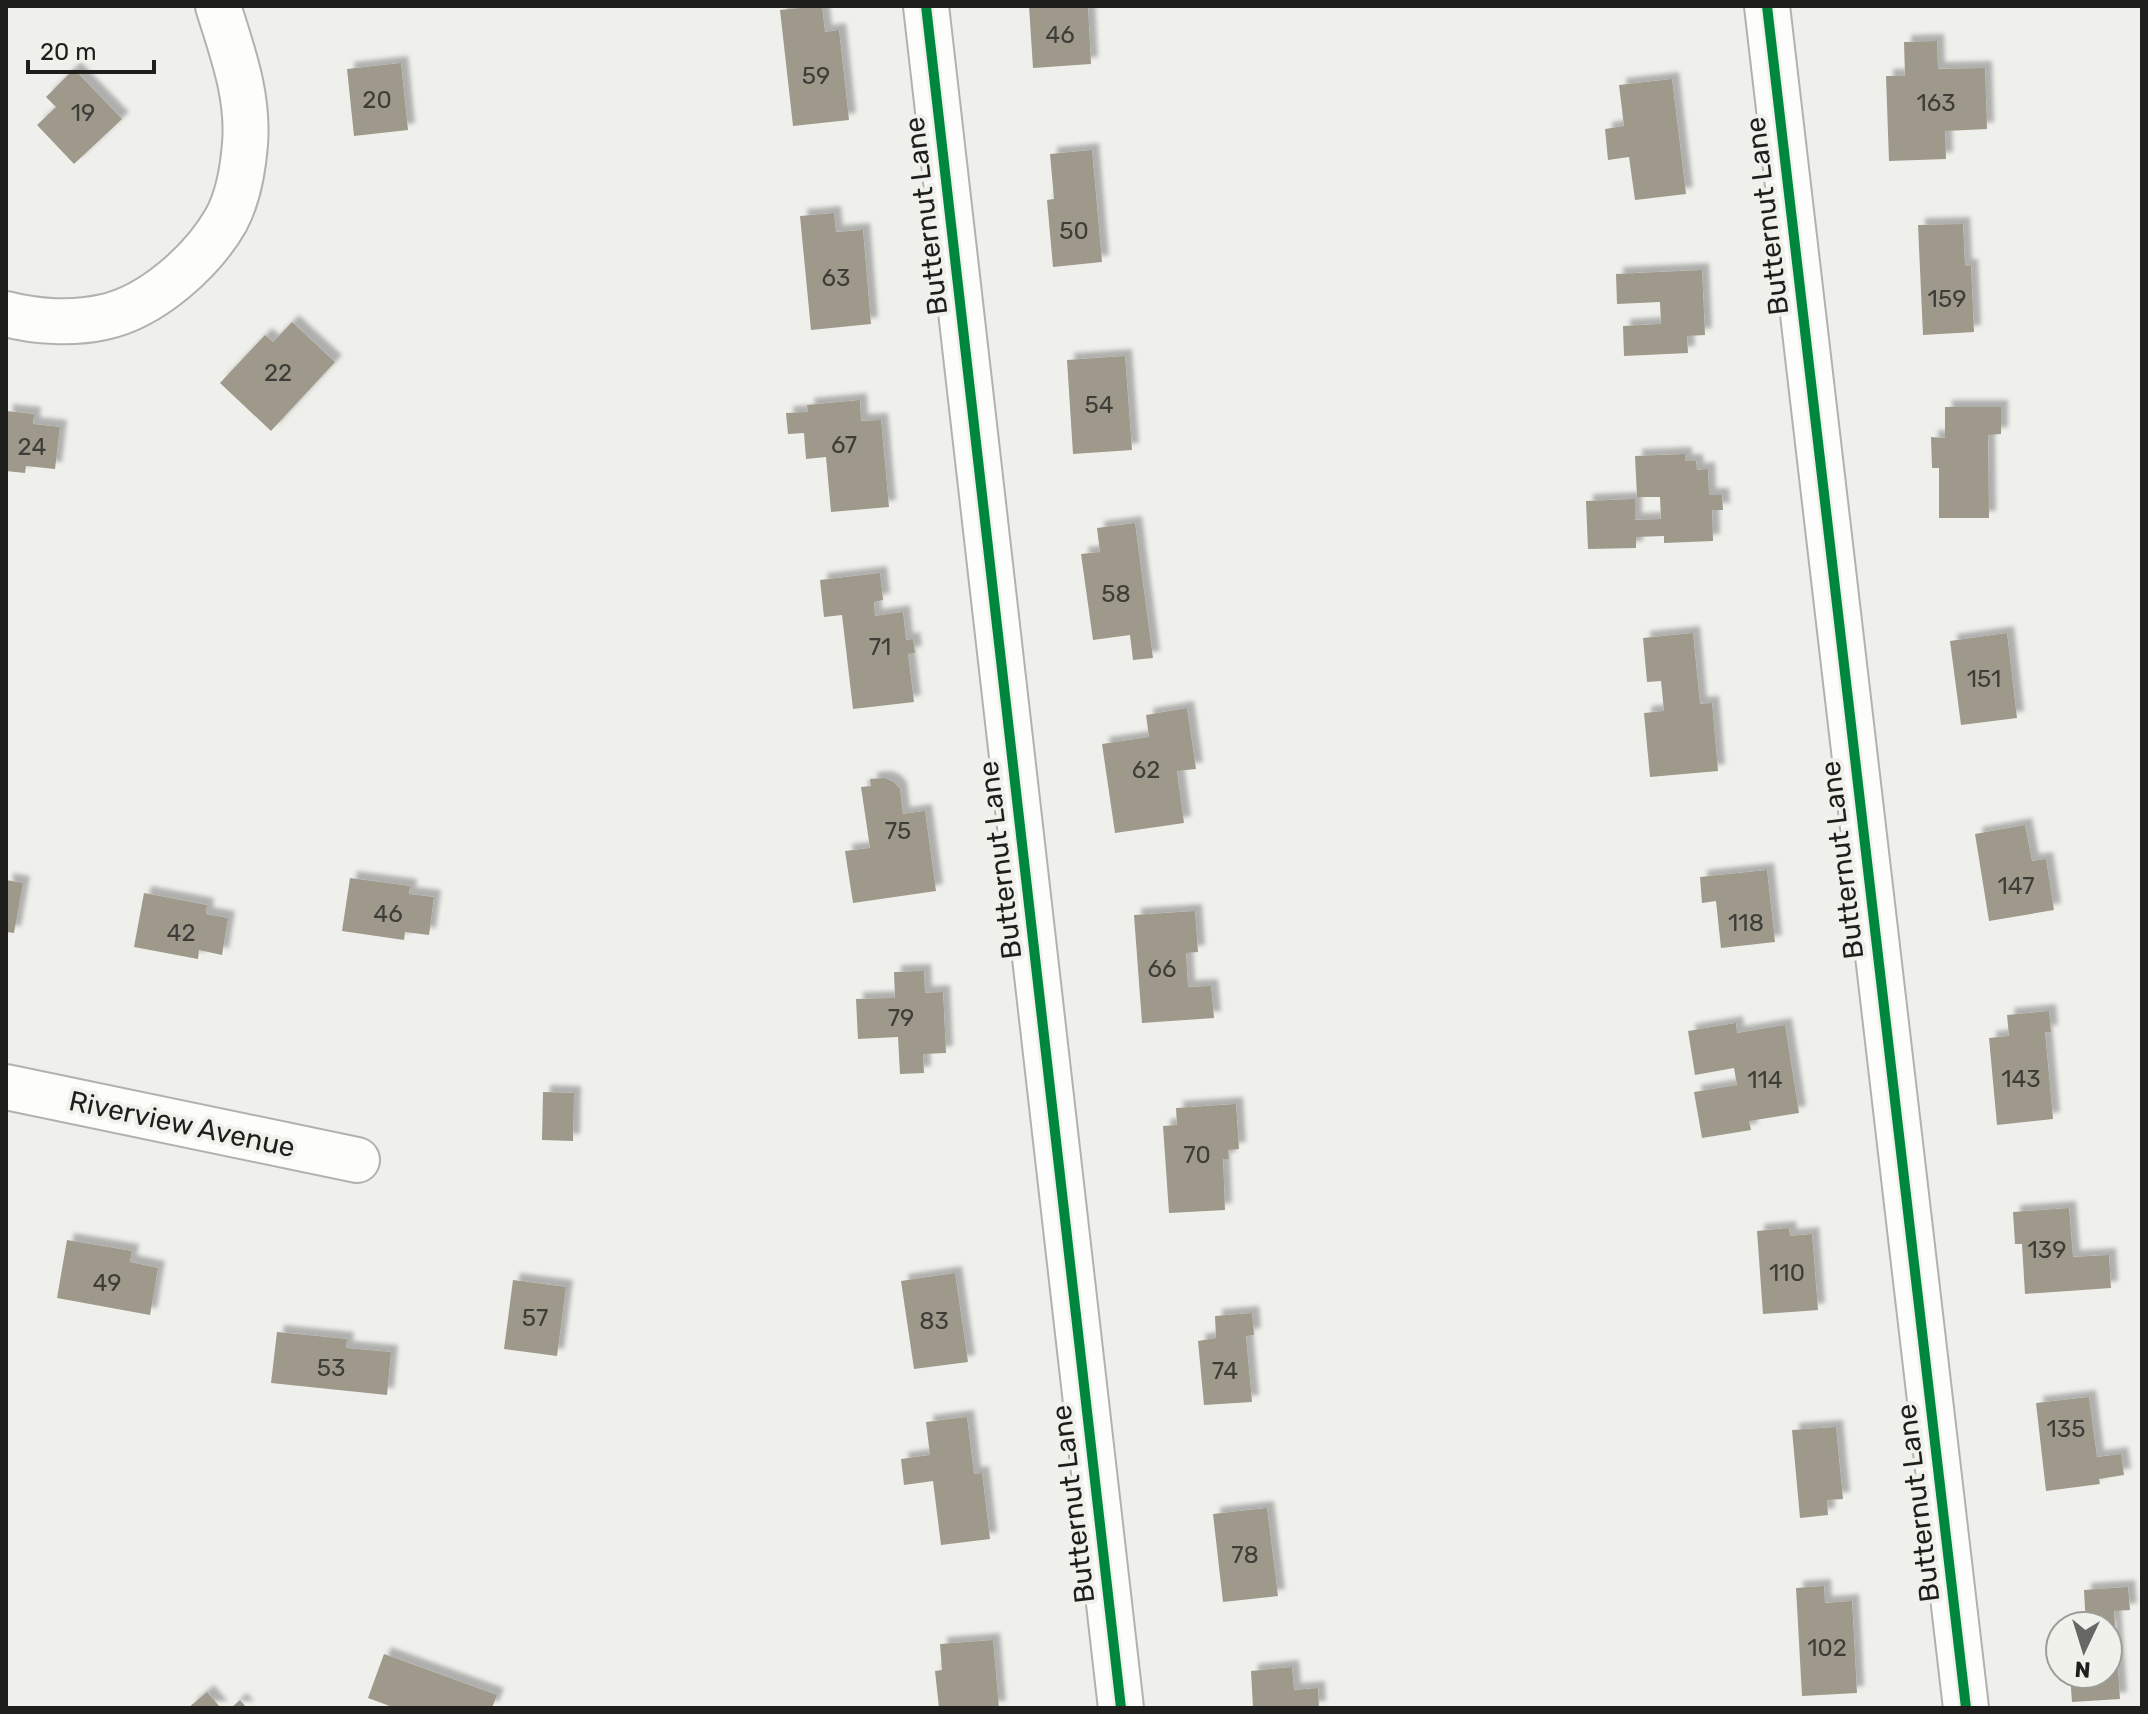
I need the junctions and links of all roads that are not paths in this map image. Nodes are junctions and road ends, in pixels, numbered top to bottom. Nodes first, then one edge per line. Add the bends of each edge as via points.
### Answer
1 (218, 6) edge
2 (926, 6) edge
3 (1767, 6) edge
4 (6, 314) edge
5 (6, 1087) edge
6 (357, 1160) dead end
7 (1121, 1708) edge
8 (1966, 1708) edge

1 - 4 street via 244,99 246,141 227,219 203,252 141,304 104,317 63,321
2 - 7 street, Butternut Lane
3 - 8 street, Butternut Lane
5 - 6 street, Riverview Avenue

